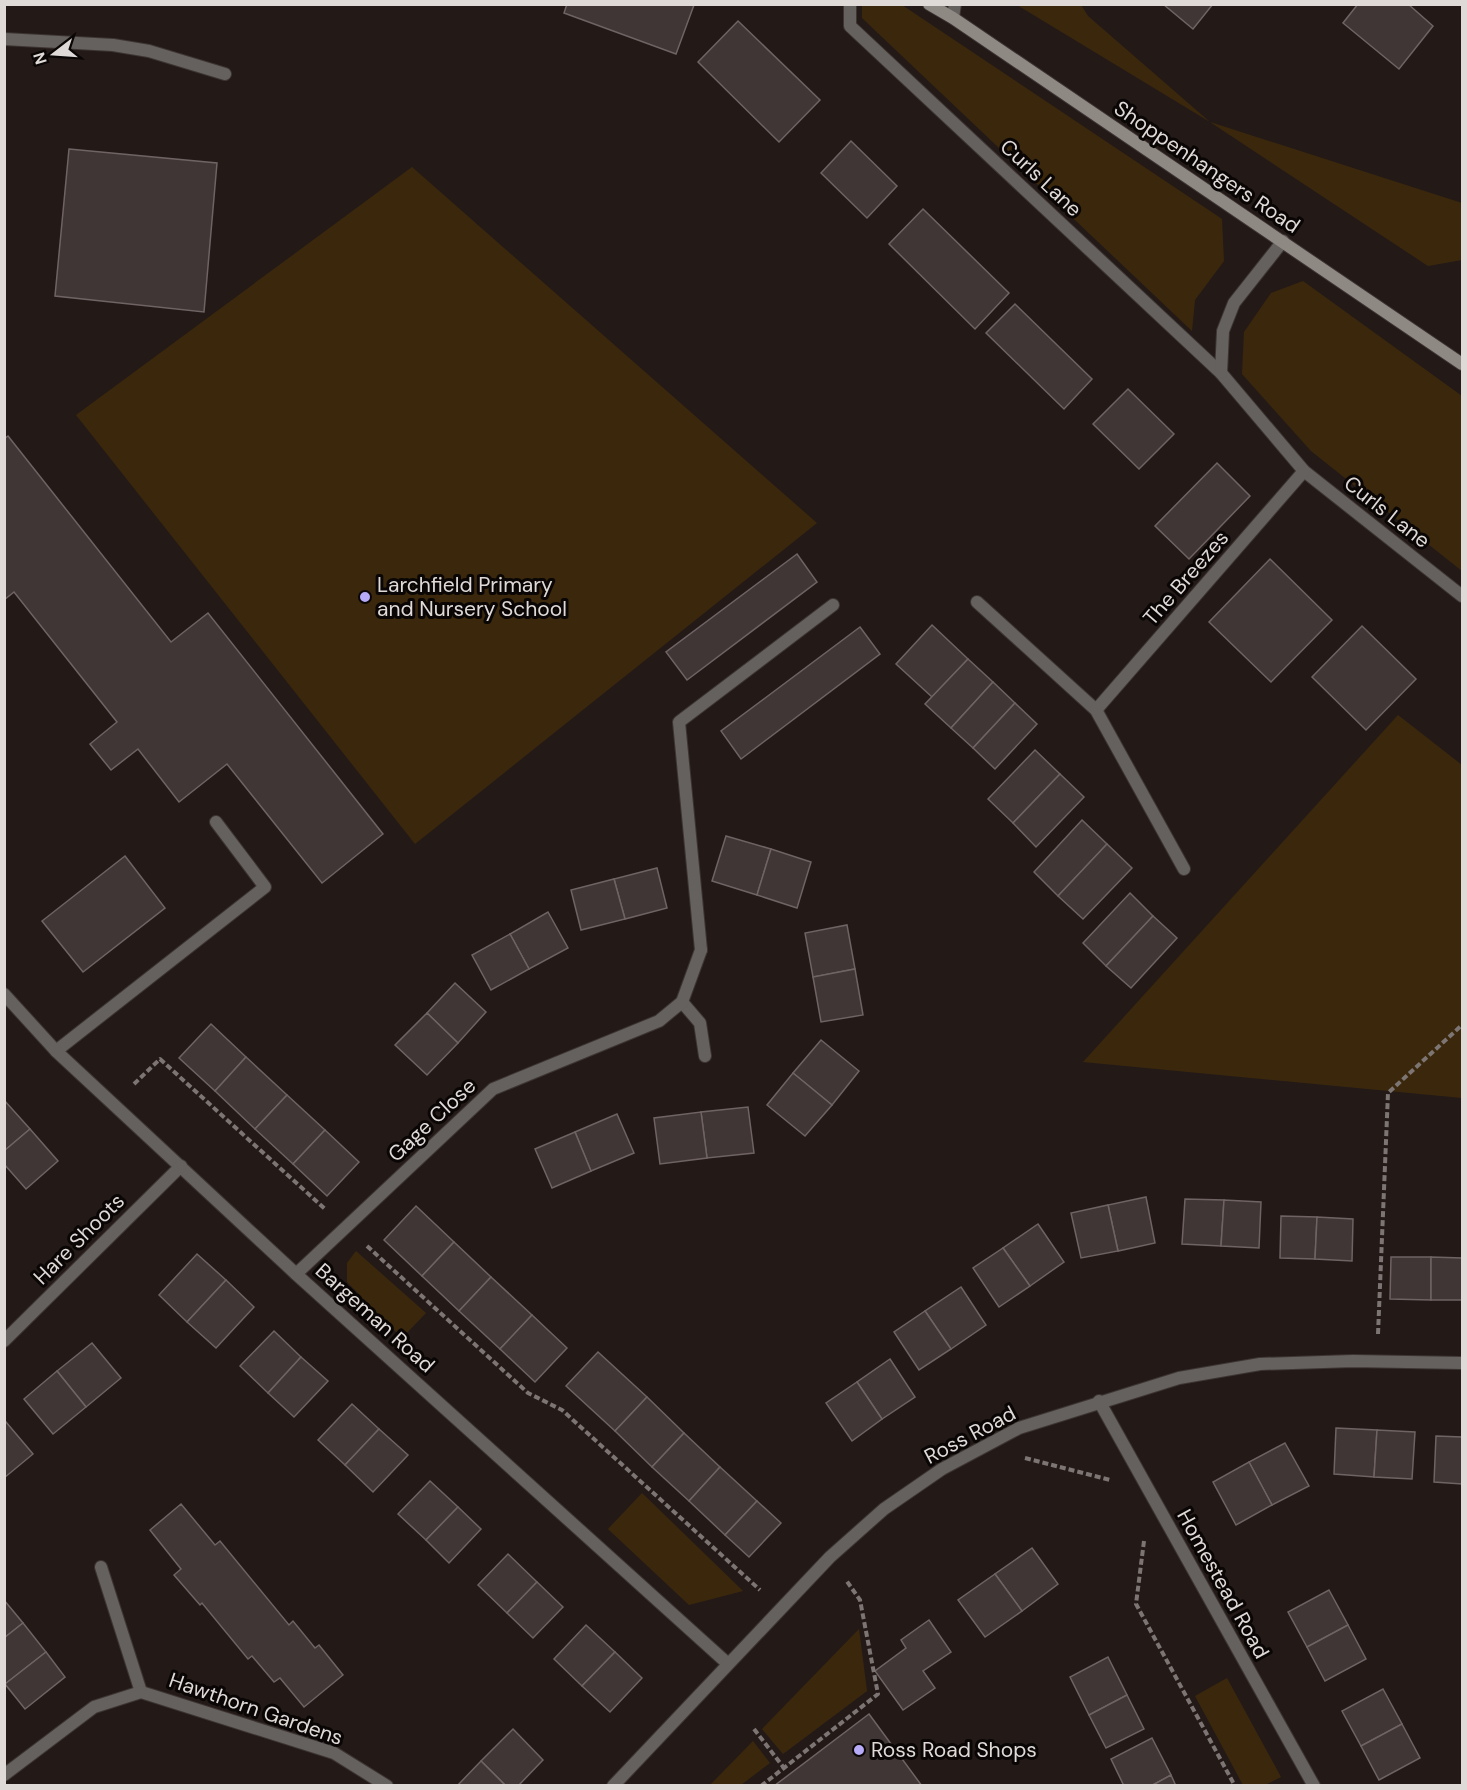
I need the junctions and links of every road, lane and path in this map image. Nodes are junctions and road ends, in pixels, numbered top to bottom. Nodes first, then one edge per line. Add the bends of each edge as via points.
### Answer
1 (850, 4) edge
2 (929, 4) edge
3 (955, 4) edge
4 (953, 18) junction
5 (4, 39) edge
6 (225, 75) dead end
7 (1283, 241) junction
8 (1462, 364) edge
9 (1221, 373) junction
10 (1305, 471) junction
11 (1462, 596) edge
12 (977, 602) dead end
13 (833, 605) dead end
14 (1096, 710) junction
15 (216, 822) dead end
16 (1184, 869) dead end
17 (4, 994) edge
18 (682, 1002) junction
19 (1462, 1025) edge
20 (56, 1051) junction
21 (705, 1056) dead end
22 (113, 1104) junction
23 (181, 1166) junction
24 (346, 1228) junction
25 (296, 1274) junction
26 (4, 1341) edge
27 (1377, 1362) junction
28 (1462, 1363) edge
29 (1099, 1401) junction
30 (984, 1447) junction
31 (1149, 1491) junction
32 (1160, 1509) junction
33 (830, 1557) junction
34 (101, 1567) dead end
35 (780, 1608) junction
36 (728, 1664) junction
37 (141, 1692) junction
38 (754, 1729) dead end
39 (784, 1768) junction
40 (4, 1775) edge
41 (387, 1785) edge
42 (613, 1785) edge
43 (761, 1785) edge
44 (1235, 1785) edge
45 (1314, 1785) edge

1 - 9 street, Curls Lane via 850,26
2 - 4 street, Shoppenhangers Road
3 - 4 street
4 - 7 street, Shoppenhangers Road
5 - 6 street via 113,45 179,58
7 - 8 street, Shoppenhangers Road
7 - 9 street via 1234,303 1223,331
9 - 10 street, Curls Lane
10 - 11 street, Curls Lane
10 - 14 street, The Breezes
12 - 14 street
13 - 18 street via 680,722 701,950
14 - 16 street
15 - 20 street via 266,887
17 - 20 street, Bargeman Road
18 - 21 street via 700,1023
18 - 24 street, Gage Close via 659,1021 493,1089
19 - 27 path via 1388,1093
20 - 22 street, Bargeman Road
22 - 23 street, Bargeman Road
22 - 24 path via 160,1059
23 - 25 street, Bargeman Road
23 - 26 street, Hare Shoots
24 - 25 street, Gage Close
24 - 35 path via 528,1393 562,1410
25 - 36 street, Bargeman Road
27 - 28 street, Ross Road
27 - 29 street, Ross Road via 1260,1364 1179,1378
29 - 30 street, Ross Road via 1019,1428
29 - 31 street, Homestead Road
30 - 31 path
30 - 33 street, Ross Road via 942,1469 884,1509
31 - 32 street, Homestead Road
32 - 44 path via 1146,1527 1136,1604
32 - 45 street, Homestead Road
33 - 35 street, Ross Road
33 - 39 path via 860,1600 878,1694
34 - 37 street, Hawthorn Gardens
35 - 36 street, Ross Road
36 - 42 street, Ross Road
37 - 40 street, Hawthorn Gardens via 94,1707
37 - 41 street, Hawthorn Gardens via 334,1753
38 - 39 path
39 - 43 path

